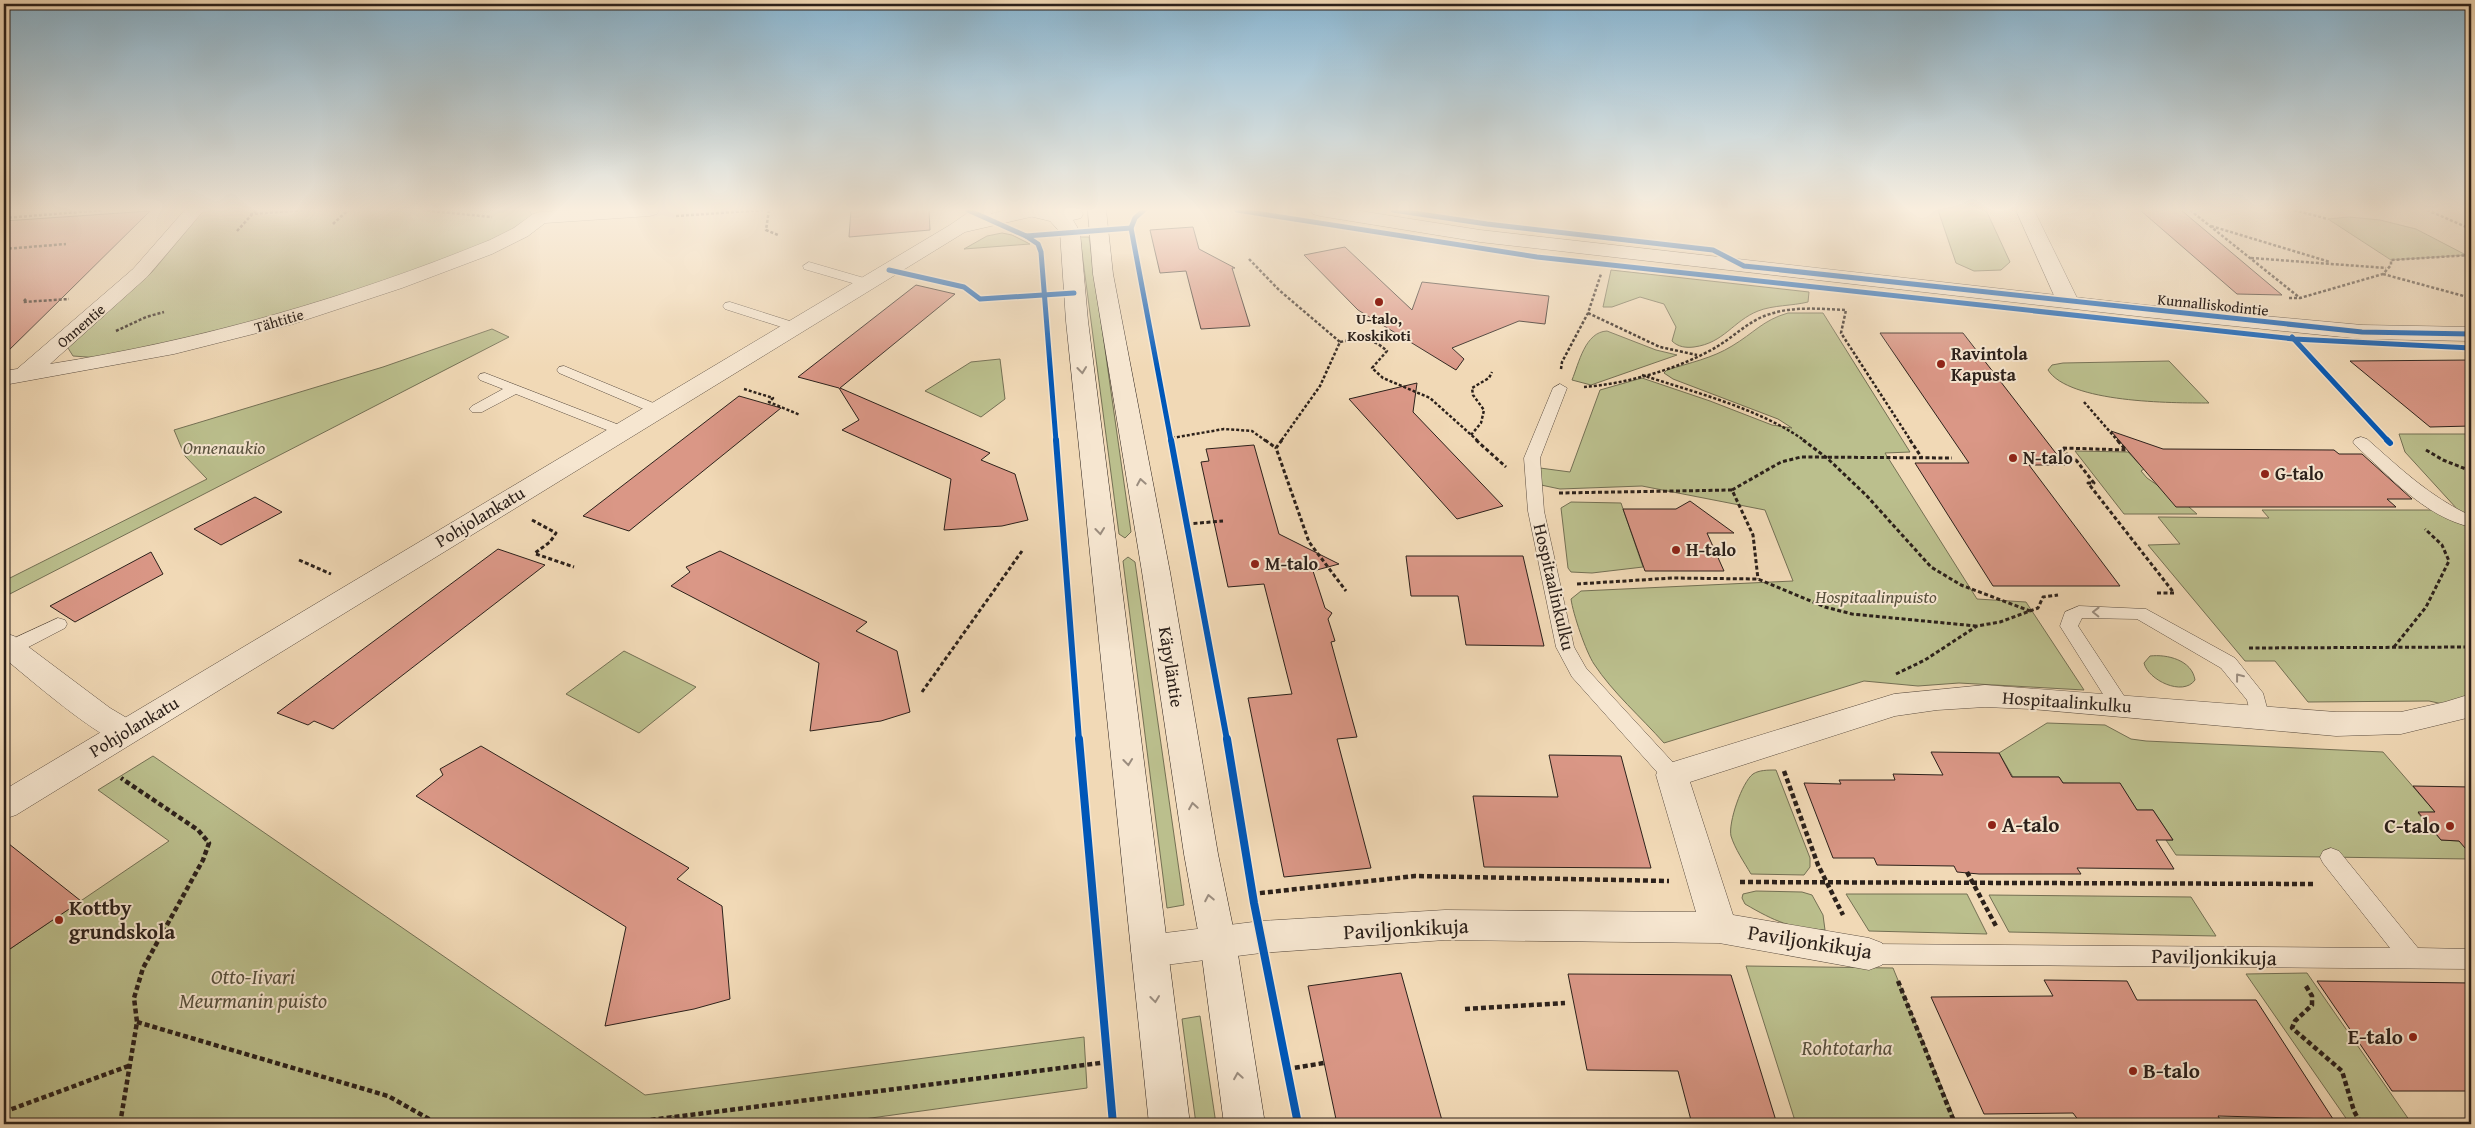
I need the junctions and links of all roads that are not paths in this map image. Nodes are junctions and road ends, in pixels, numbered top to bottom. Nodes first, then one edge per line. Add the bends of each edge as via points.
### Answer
1 (149, 263) edge
2 (450, 263) edge
3 (900, 263) edge
4 (1073, 263) edge
5 (1102, 263) edge
6 (1717, 263) edge
7 (2050, 263) edge
8 (809, 266) dead end
9 (866, 283) junction
10 (2068, 302) junction
11 (730, 306) dead end
12 (794, 327) junction
13 (2471, 334) edge
14 (564, 370) dead end
15 (14, 377) edge
16 (485, 377) dead end
17 (1560, 388) road end
18 (515, 389) junction
19 (4, 393) edge
20 (477, 409) dead end
21 (658, 410) junction
22 (622, 431) junction
23 (2361, 442) dead end
24 (2471, 522) edge
25 (58, 624) dead end
26 (7, 646) edge
27 (2120, 705) junction
28 (2471, 705) edge
29 (2260, 719) junction
30 (126, 732) junction
31 (1672, 775) junction
32 (4, 806) edge
33 (2331, 857) dead end
34 (1719, 928) junction
35 (1218, 942) junction
36 (1149, 951) junction
37 (1869, 954) joint
38 (2412, 958) junction
39 (2471, 959) edge
40 (1170, 1124) edge
41 (1245, 1124) edge

1 - 15 street, Onnentie via 116,296
2 - 15 street, Tähtitie via 342,303 177,348
3 - 9 street, Pohjolankatu
4 -> 36 street
35 -> 5 street, Käpyläntie
6 - 10 street, Kunnalliskodintie
7 - 10 street
8 - 9 lane
9 - 12 street, Pohjolankatu
10 - 13 street, Kunnalliskodintie via 2362,332
11 - 12 lane
12 - 21 street, Pohjolankatu
14 - 21 lane
15 - 19 street, Onnentie
16 - 18 lane
17 - 31 lane, Hospitaalinkulku via 1532,458 1535,502 1565,647 1579,672
18 - 20 lane
18 - 22 lane
21 - 22 street, Pohjolankatu
22 - 30 street, Pohjolankatu
23 - 24 lane via 2414,491
25 - 26 lane
26 - 30 street via 99,716
27 - 29 street, Hospitaalinkulku
29 -> 27 lane via 2256,698 2228,663 2140,613 2079,612 2071,616 2070,626
27 - 31 street, Hospitaalinkulku via 1985,696 1894,705
28 - 29 street, Hospitaalinkulku via 2401,723 2336,724
30 - 32 street, Pohjolankatu
31 - 34 street, Hospitaalinkulku
33 - 38 lane
34 - 35 street, Paviljonkikuja via 1445,925
34 - 37 street, Paviljonkikuja
35 - 36 street, Paviljonkikuja
41 -> 35 street, Käpyläntie
36 -> 40 street
37 - 38 lane, Paviljonkikuja
38 - 39 lane, Paviljonkikuja

